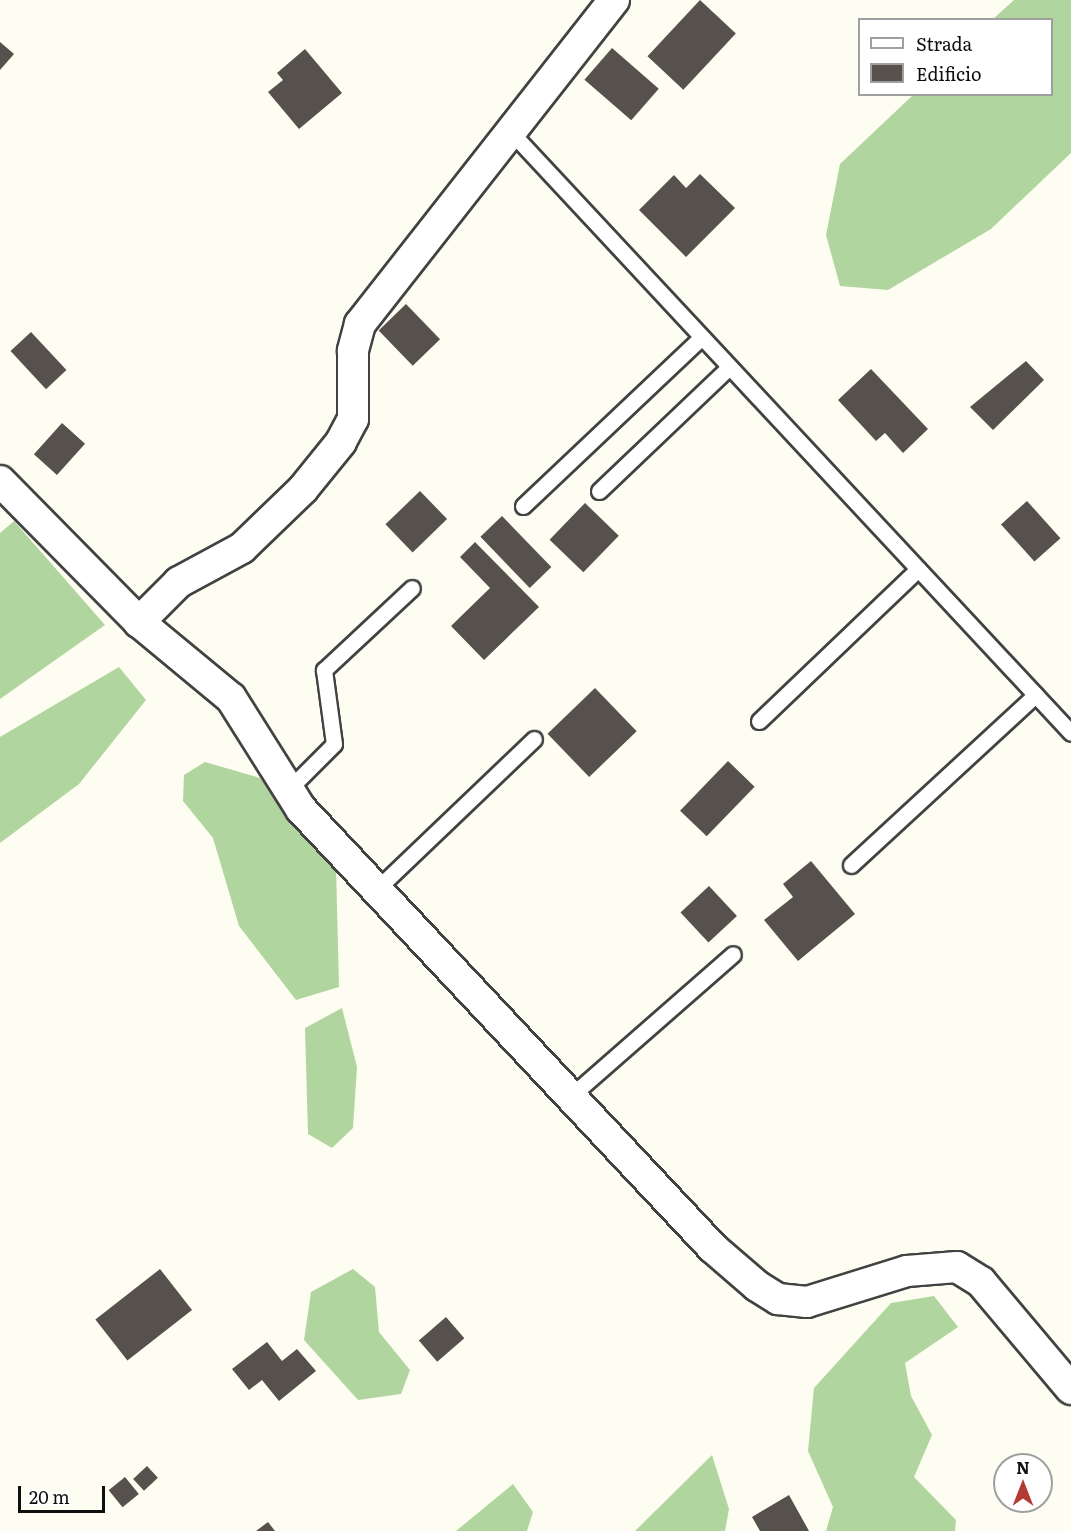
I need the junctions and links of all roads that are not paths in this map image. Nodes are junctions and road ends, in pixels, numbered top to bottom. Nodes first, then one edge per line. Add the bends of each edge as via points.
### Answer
1 (614, 0) edge
2 (511, 132) junction
3 (702, 337) junction
4 (729, 367) junction
5 (0, 481) edge
6 (599, 491) dead end
7 (523, 506) dead end
8 (918, 568) junction
9 (412, 588) dead end
10 (138, 622) junction
11 (1035, 695) junction
12 (759, 721) dead end
13 (1071, 733) edge
14 (534, 739) dead end
15 (288, 790) junction
16 (851, 865) dead end
17 (377, 889) junction
18 (733, 954) dead end
19 (571, 1096) junction
20 (1071, 1389) edge

1 - 2 street
2 - 3 lane
2 - 10 street via 360,324 353,351 353,419 341,442 303,489 242,548 178,582
3 - 4 lane
3 - 7 lane
4 - 6 lane
4 - 8 lane
5 - 10 street
8 - 11 lane
8 - 12 lane
9 - 15 lane via 324,670 334,744
10 - 15 street via 231,698
11 - 13 lane
11 - 16 lane
14 - 17 lane
15 - 17 street
17 - 19 street
18 - 19 lane
19 - 20 street via 713,1248 770,1296 807,1302 907,1271 957,1267 981,1282

